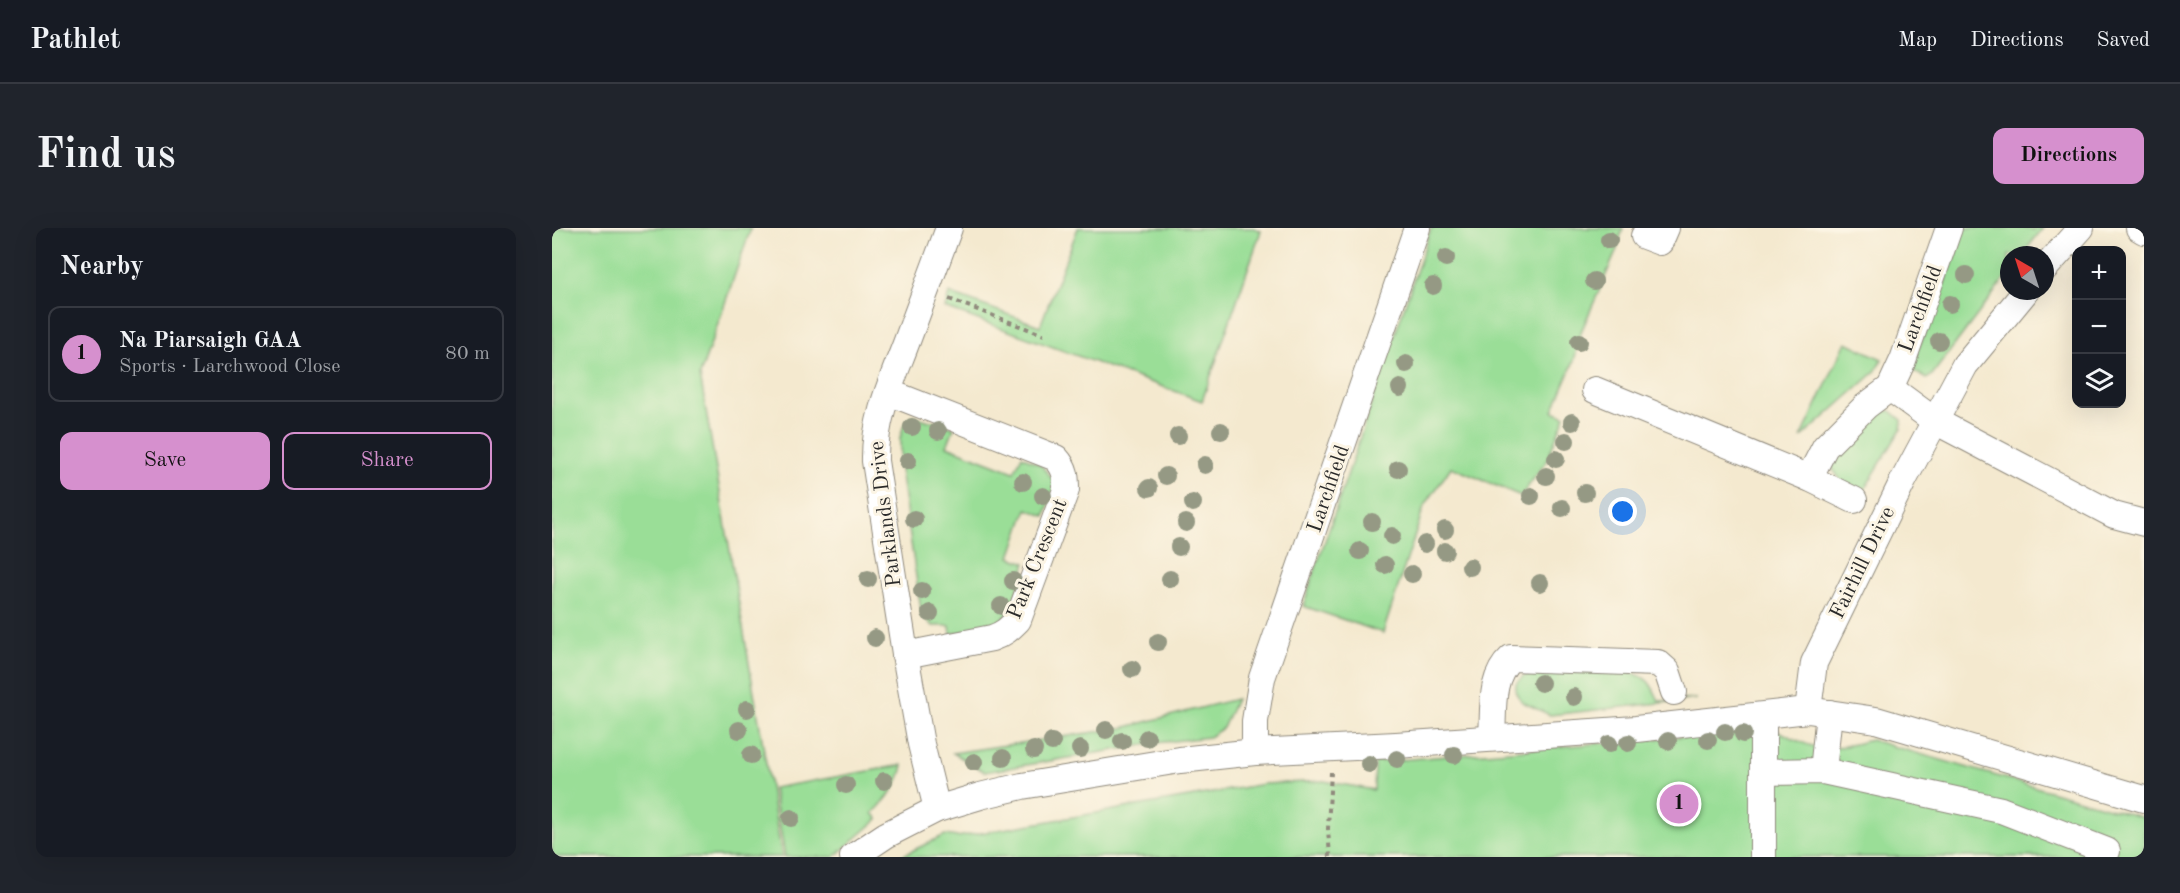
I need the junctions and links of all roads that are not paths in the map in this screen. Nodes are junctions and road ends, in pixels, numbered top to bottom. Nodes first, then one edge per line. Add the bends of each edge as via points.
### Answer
1 (949, 228) edge
2 (1417, 228) edge
3 (1949, 228) edge
4 (2080, 228) edge
5 (2139, 228) edge
6 (2144, 231) edge
7 (2054, 258) edge
8 (2019, 300) edge
9 (1890, 388) junction
10 (1595, 390) dead end
11 (888, 392) junction
12 (1935, 421) junction
13 (1809, 478) junction
14 (1854, 501) dead end
15 (2144, 523) edge
16 (905, 655) junction
17 (1674, 692) dead end
18 (1819, 712) junction
19 (1763, 716) junction
20 (1492, 738) junction
21 (1255, 752) junction
22 (1823, 771) junction
23 (1764, 772) junction
24 (2144, 799) edge
25 (937, 809) junction
26 (2107, 850) dead end
27 (853, 857) edge
28 (1763, 857) edge

1 - 11 street, Parklands Drive
2 - 21 street, Larchfield via 1263,678 1255,721
3 - 9 street, Larchfield
4 - 7 street
5 - 6 street
8 - 12 street, Fairhill Drive via 1965,365
9 - 12 street
9 - 13 street, Larchfield via 1825,447
10 - 13 street
11 - 16 street, Parklands Drive via 876,428 875,461
11 - 16 street, Park Crescent via 1056,458 1065,467 1067,478 1018,620 992,638
12 - 15 street via 2114,516
12 - 18 street, Fairhill Drive via 1814,663
13 - 14 street
16 - 25 street, Parklands Drive
17 - 20 street via 1667,672 1658,663 1511,658 1495,680
18 - 19 street
18 - 22 street, Fairhill Drive
18 - 24 street via 1876,720
19 - 20 street
19 - 23 street
20 - 21 street
21 - 25 street via 1022,786
22 - 23 street
22 - 26 street via 2001,810
23 - 28 street
25 - 27 street

